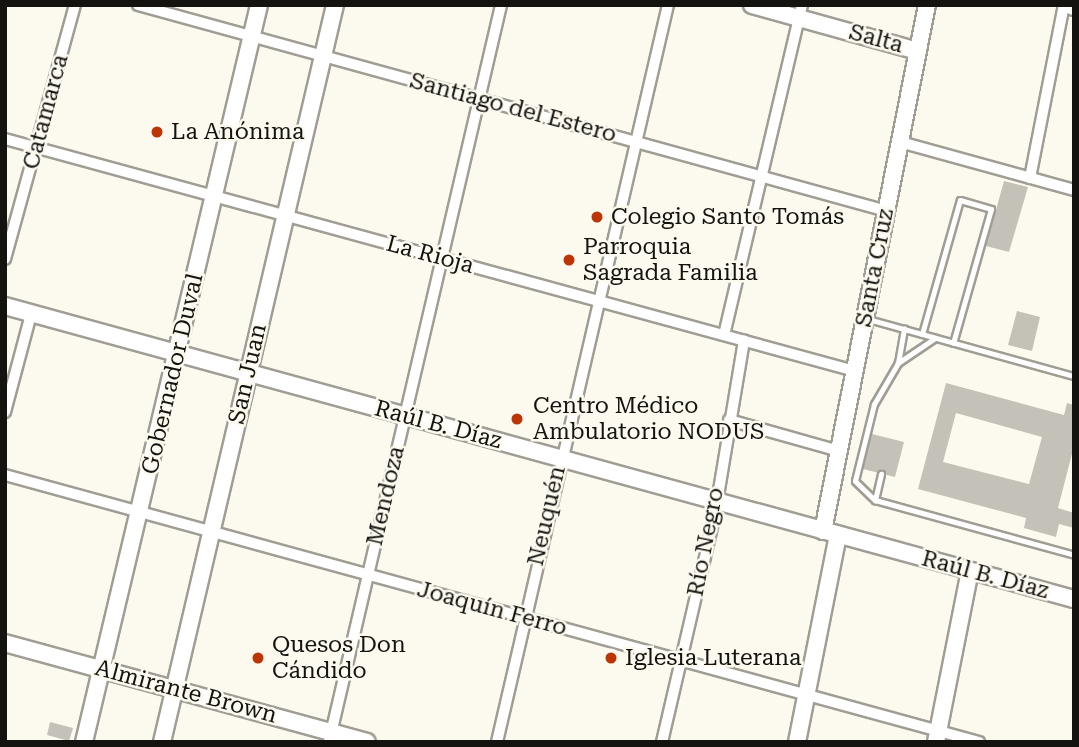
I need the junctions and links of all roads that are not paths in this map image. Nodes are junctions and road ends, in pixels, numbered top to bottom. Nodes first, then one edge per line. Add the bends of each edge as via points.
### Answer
1 (75, 5) edge
2 (138, 5) edge
3 (259, 5) edge
4 (335, 5) edge
5 (501, 5) edge
6 (668, 5) edge
7 (752, 5) edge
8 (927, 5) edge
9 (1069, 6) edge
10 (801, 12) edge
11 (252, 36) junction
12 (918, 51) junction
13 (323, 56) junction
14 (479, 99) junction
15 (5, 139) edge
16 (635, 142) junction
17 (900, 142) junction
18 (36, 148) junction
19 (761, 176) junction
20 (1030, 178) junction
21 (1074, 190) edge
22 (215, 196) junction
23 (887, 211) junction
24 (285, 215) junction
25 (441, 258) junction
26 (5, 259) edge
27 (598, 300) junction
28 (5, 306) edge
29 (31, 314) junction
30 (865, 318) junction
31 (904, 329) junction
32 (922, 334) junction
33 (724, 335) junction
34 (935, 338) junction
35 (744, 340) junction
36 (953, 343) junction
37 (178, 354) junction
38 (898, 363) junction
39 (855, 370) junction
40 (248, 373) junction
41 (1074, 376) edge
42 (5, 412) edge
43 (405, 416) junction
44 (729, 420) junction
45 (839, 451) junction
46 (560, 459) junction
47 (881, 474) dead end
48 (5, 475) edge
49 (875, 500) junction
50 (716, 501) junction
51 (139, 512) junction
52 (211, 532) junction
53 (831, 533) junction
54 (1074, 555) edge
55 (970, 571) junction
56 (368, 575) junction
57 (1074, 599) edge
58 (525, 618) junction
59 (5, 643) edge
60 (681, 660) junction
61 (102, 669) junction
62 (174, 689) junction
63 (806, 694) junction
64 (937, 736) edge
65 (330, 737) edge
66 (84, 742) edge
67 (162, 742) edge
68 (367, 742) edge
69 (497, 742) edge
70 (662, 742) edge
71 (797, 742) edge
72 (979, 742) edge

1 - 18 street, Catamarca
2 - 11 street, Santiago del Estero
3 - 11 street, Gobernador Duval
4 - 13 street, San Juan
5 - 14 street, Mendoza
6 - 16 street, Neuquén
7 - 10 street, Salta
8 - 12 street, Santa Cruz
9 - 20 street
10 - 12 street, Salta
10 - 19 street
11 - 13 street, Santiago del Estero
11 - 22 street, Gobernador Duval
12 - 17 street, Santa Cruz
13 - 14 street, Santiago del Estero
13 - 24 street, San Juan
14 - 16 street, Santiago del Estero
14 - 25 street, Mendoza
15 - 18 street, La Rioja
16 - 19 street, Santiago del Estero
16 - 27 street, Neuquén
17 - 20 street
17 - 23 street, Santa Cruz
18 - 22 street, La Rioja
18 - 26 street, Catamarca
19 - 23 street, Santiago del Estero
19 - 33 street
20 - 21 street
22 - 24 street, La Rioja
22 - 37 street, Gobernador Duval
23 - 30 street, Santa Cruz
24 - 25 street, La Rioja
24 - 40 street, San Juan
25 - 27 street, La Rioja
25 - 43 street, Mendoza
27 - 33 street, La Rioja
27 - 46 street, Neuquén
28 - 29 street, Raúl B. Díaz
29 - 37 street, Raúl B. Díaz
29 - 42 street
30 - 31 lane
30 - 39 street, Santa Cruz
31 - 32 lane
31 - 38 lane
32 - 34 lane
32 - 36 lane via 960,200 991,209
33 - 35 street, La Rioja
34 - 36 lane
34 - 38 lane
35 - 39 street, La Rioja
35 - 44 street, Río Negro
36 - 41 lane
37 - 40 street, Raúl B. Díaz
37 - 51 street, Gobernador Duval
38 - 49 lane via 874,404 855,481
39 - 45 street, Santa Cruz
40 - 43 street, Raúl B. Díaz
40 - 52 street, San Juan
43 - 46 street, Raúl B. Díaz
43 - 56 street, Mendoza
44 - 45 street
44 - 50 street, Río Negro
45 - 53 street, Santa Cruz
46 - 50 street, Raúl B. Díaz
46 - 58 street, Neuquén
47 - 49 lane
48 - 51 street, Joaquín Ferro
49 - 54 lane
50 - 53 street, Raúl B. Díaz
50 - 60 street, Río Negro
51 - 52 street, Joaquín Ferro
51 - 61 street, Gobernador Duval
52 - 56 street, Joaquín Ferro
52 - 62 street, San Juan
53 - 55 street, Raúl B. Díaz
53 - 63 street, Santa Cruz
55 - 57 street, Raúl B. Díaz
55 - 64 street
56 - 58 street, Joaquín Ferro
56 - 65 street, Mendoza
58 - 60 street, Joaquín Ferro
58 - 69 street, Neuquén
59 - 61 street, Almirante Brown
60 - 63 street, Joaquín Ferro
60 - 70 street, Río Negro
61 - 62 street, Almirante Brown
61 - 66 street, Gobernador Duval
62 - 65 street, Almirante Brown
62 - 67 street, San Juan
63 - 64 street, Joaquín Ferro
63 - 71 street, Santa Cruz
64 - 72 street, Joaquín Ferro
65 - 68 street, Almirante Brown

